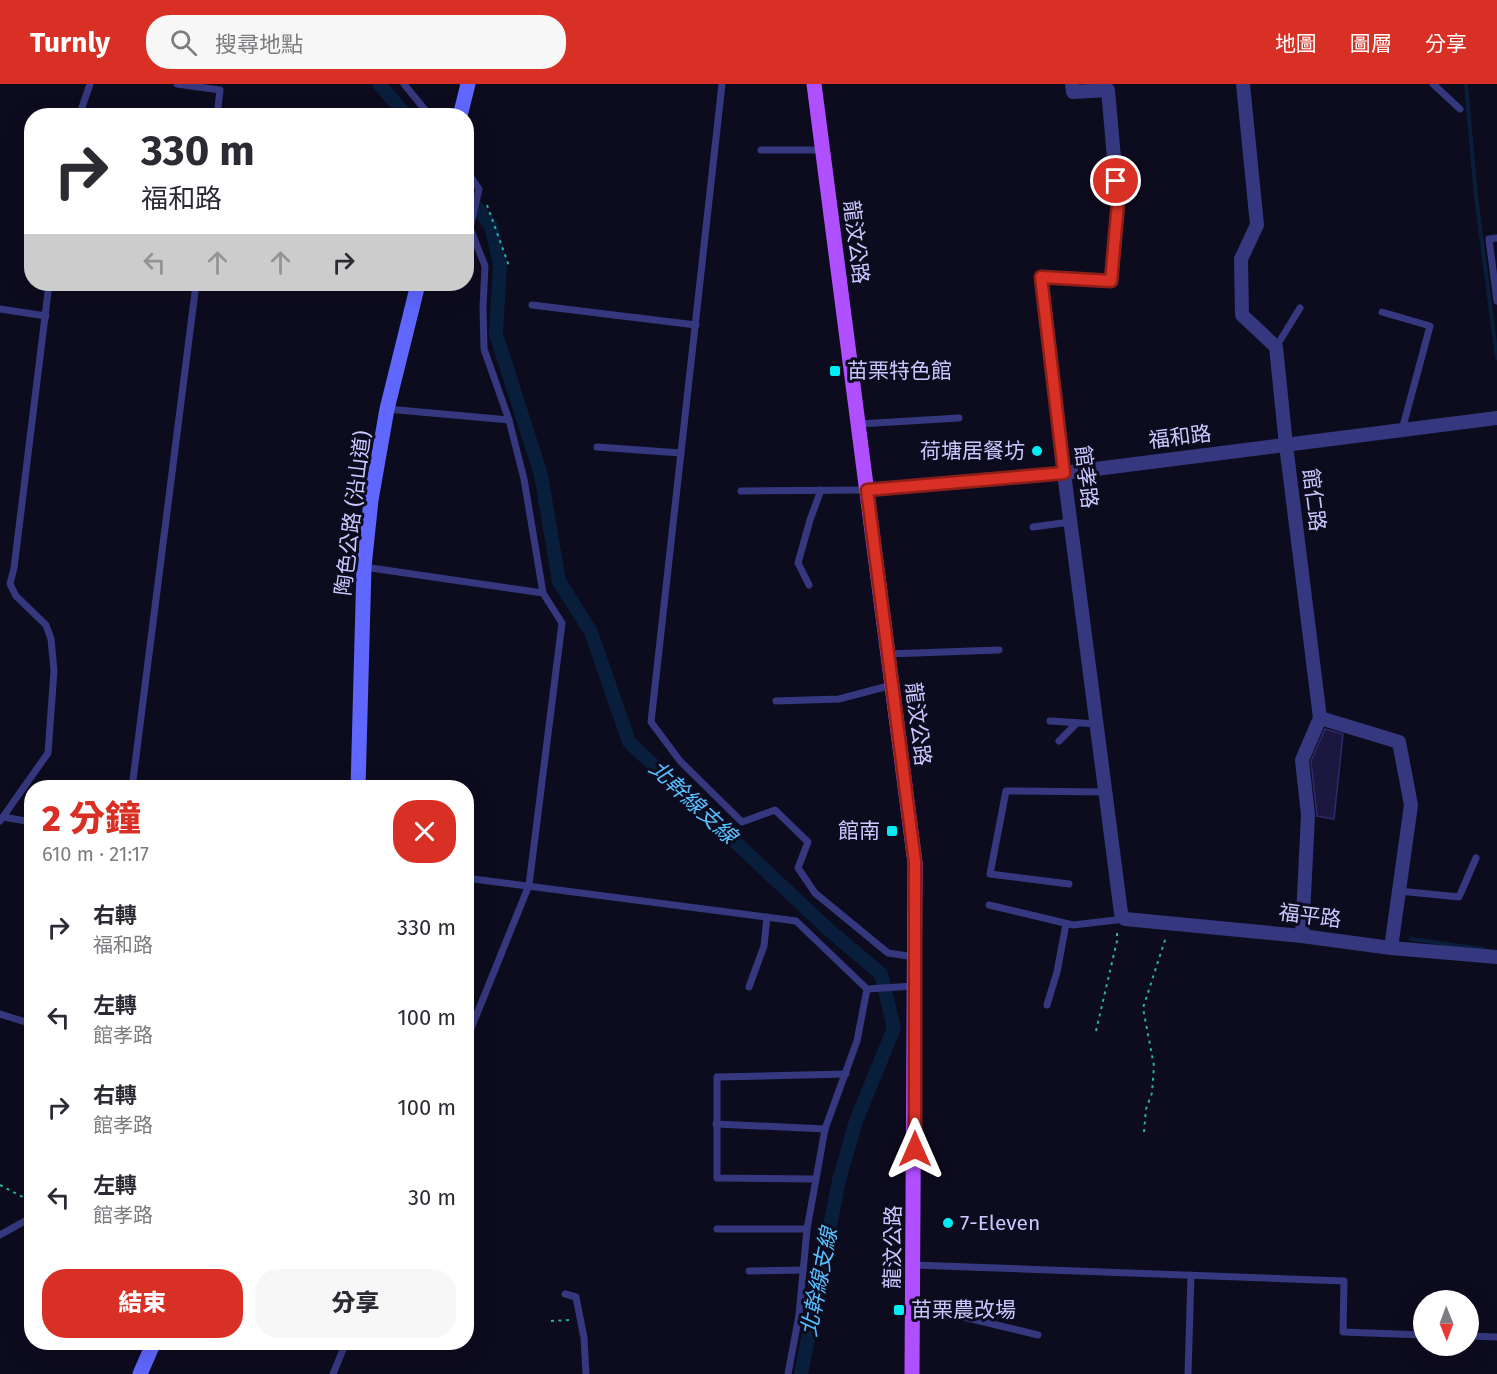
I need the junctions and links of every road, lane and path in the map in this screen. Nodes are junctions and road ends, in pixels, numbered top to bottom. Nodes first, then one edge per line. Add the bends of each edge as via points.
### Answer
1 (90, 84) edge
2 (177, 84) edge
3 (404, 84) edge
4 (468, 84) edge
5 (722, 84) edge
6 (814, 84) edge
7 (1072, 84) edge
8 (1243, 84) edge
9 (1433, 84) edge
10 (82, 108) edge
11 (218, 108) edge
12 (424, 108) edge
13 (462, 108) edge
14 (1460, 109) dead end
15 (761, 150) dead end
16 (823, 150) junction
17 (474, 183) edge
18 (479, 191) junction
19 (474, 210) edge
20 (474, 238) edge
21 (1497, 238) edge
22 (509, 266) dead end
23 (49, 291) edge
24 (195, 291) edge
25 (416, 291) edge
26 (1497, 302) edge
27 (532, 305) dead end
28 (1300, 308) dead end
29 (0, 309) edge
30 (1382, 312) dead end
31 (46, 316) junction
32 (696, 325) junction
33 (1276, 347) junction
34 (387, 409) junction
35 (959, 418) dead end
36 (1497, 418) edge
37 (509, 420) junction
38 (859, 424) junction
39 (1402, 430) junction
40 (1286, 445) junction
41 (597, 447) dead end
42 (681, 453) junction
43 (1064, 473) junction
44 (821, 490) junction
45 (867, 490) junction
46 (741, 491) dead end
47 (1070, 522) junction
48 (1033, 526) dead end
49 (363, 567) junction
50 (809, 585) dead end
51 (543, 593) junction
52 (999, 650) dead end
53 (888, 654) junction
54 (892, 685) junction
55 (776, 701) dead end
56 (1320, 718) junction
57 (1050, 721) dead end
58 (1077, 723) junction
59 (1097, 724) junction
60 (1059, 741) dead end
61 (29, 780) edge
62 (133, 780) edge
63 (358, 780) edge
64 (24, 787) edge
65 (1106, 792) junction
66 (2, 819) edge
67 (24, 821) edge
68 (1476, 858) dead end
69 (474, 879) edge
70 (1069, 884) dead end
71 (529, 885) junction
72 (1399, 891) junction
73 (989, 905) dead end
74 (767, 917) junction
75 (1121, 917) junction
76 (1170, 923) junction
77 (1066, 924) junction
78 (1302, 936) junction
79 (1391, 948) junction
80 (915, 957) junction
81 (1497, 957) edge
82 (915, 985) junction
83 (749, 987) dead end
84 (867, 989) junction
85 (1047, 1005) dead end
86 (0, 1014) edge
87 (474, 1021) edge
88 (24, 1022) edge
89 (1096, 1031) dead end
90 (846, 1074) junction
91 (716, 1124) junction
92 (825, 1129) junction
93 (1144, 1132) dead end
94 (816, 1179) junction
95 (0, 1185) edge
96 (24, 1198) edge
97 (24, 1222) edge
98 (807, 1228) junction
99 (717, 1229) dead end
100 (0, 1235) edge
101 (914, 1265) junction
102 (803, 1270) junction
103 (749, 1271) dead end
104 (1191, 1275) junction
105 (565, 1294) dead end
106 (913, 1305) junction
107 (580, 1320) junction
108 (551, 1322) dead end
109 (1038, 1335) dead end
110 (1413, 1335) edge
111 (1479, 1336) edge
112 (1497, 1337) edge
113 (150, 1350) edge
114 (343, 1350) edge
115 (140, 1374) edge
116 (333, 1374) edge
117 (586, 1374) edge
118 (788, 1374) edge
119 (912, 1374) edge
120 (1188, 1374) edge

1 - 10 lane
2 - 11 lane via 220,90
3 - 12 lane
4 - 13 main road
5 - 32 lane
6 - 16 main road, 龍汶公路
7 - 43 street, 館孝路 via 1073,92 1108,90 1118,203 1111,281 1041,277
8 - 33 street via 1257,225 1241,259 1242,315
9 - 14 lane
15 - 16 lane
16 - 38 main road, 龍汶公路
17 - 18 lane
18 - 19 lane
18 - 22 path via 493,217
20 - 37 lane via 485,266 484,349
21 - 26 lane via 1489,239
23 - 31 lane
24 - 62 lane
25 - 34 main road, 陶色公路 (沿山道)
27 - 32 lane
28 - 33 lane
29 - 31 lane
30 - 39 lane via 1430,326
31 - 61 lane via 10,584 16,596 46,625 51,639 54,671 48,753
32 - 42 lane
33 - 40 street, 館仁路
34 - 37 lane
34 - 49 main road, 陶色公路 (沿山道)
35 - 38 lane
36 - 39 street, 福和路
37 - 51 lane via 525,479
38 - 45 main road, 龍汶公路
39 - 40 street, 福和路
40 - 43 street, 福和路
40 - 56 street, 館仁路
41 - 42 lane
42 - 80 lane via 651,722 680,761 742,822 775,810 808,842 798,868 815,893 888,953
43 - 45 street, 福和路
43 - 47 street, 館孝路
44 - 45 lane
44 - 46 lane
44 - 50 lane via 798,563
45 - 53 main road, 龍汶公路
47 - 48 lane
47 - 59 street, 館孝路
49 - 51 lane
49 - 63 main road, 陶色公路 (沿山道)
51 - 71 lane via 562,623
52 - 53 lane
53 - 54 main road, 龍汶公路
54 - 55 lane via 839,699
54 - 80 main road, 龍汶公路 via 915,862
56 - 72 street via 1399,742 1411,805
56 - 78 street via 1302,760 1308,815
57 - 58 lane
58 - 59 lane
58 - 60 lane
59 - 65 street, 館孝路
64 - 66 lane
65 - 70 lane via 1006,791 990,874
65 - 75 street, 館孝路
66 - 67 lane
68 - 72 lane via 1459,897
69 - 71 lane
71 - 74 lane
71 - 87 lane
72 - 79 street
73 - 77 lane
74 - 83 lane via 764,946
74 - 84 lane via 796,921
75 - 76 street, 福平路
75 - 77 lane
75 - 89 path
76 - 78 street, 福平路
76 - 93 path via 1143,1008 1154,1066
77 - 85 lane
78 - 79 street, 福平路
79 - 81 street, 福平路
80 - 82 main road, 龍汶公路
82 - 84 lane
82 - 101 main road, 龍汶公路
84 - 90 lane
86 - 88 lane
90 - 91 lane via 717,1077
90 - 92 lane
91 - 92 lane
91 - 94 lane via 717,1178
92 - 94 lane
94 - 98 lane
95 - 96 path
97 - 100 lane
98 - 99 lane
98 - 102 lane
101 - 104 lane
101 - 106 main road, 龍汶公路
102 - 103 lane
102 - 118 lane
104 - 110 lane via 1344,1281 1343,1332
104 - 120 lane
105 - 107 lane via 576,1297
106 - 109 lane
106 - 119 main road, 龍汶公路
107 - 108 path
107 - 117 lane
111 - 112 lane
113 - 115 main road
114 - 116 lane

